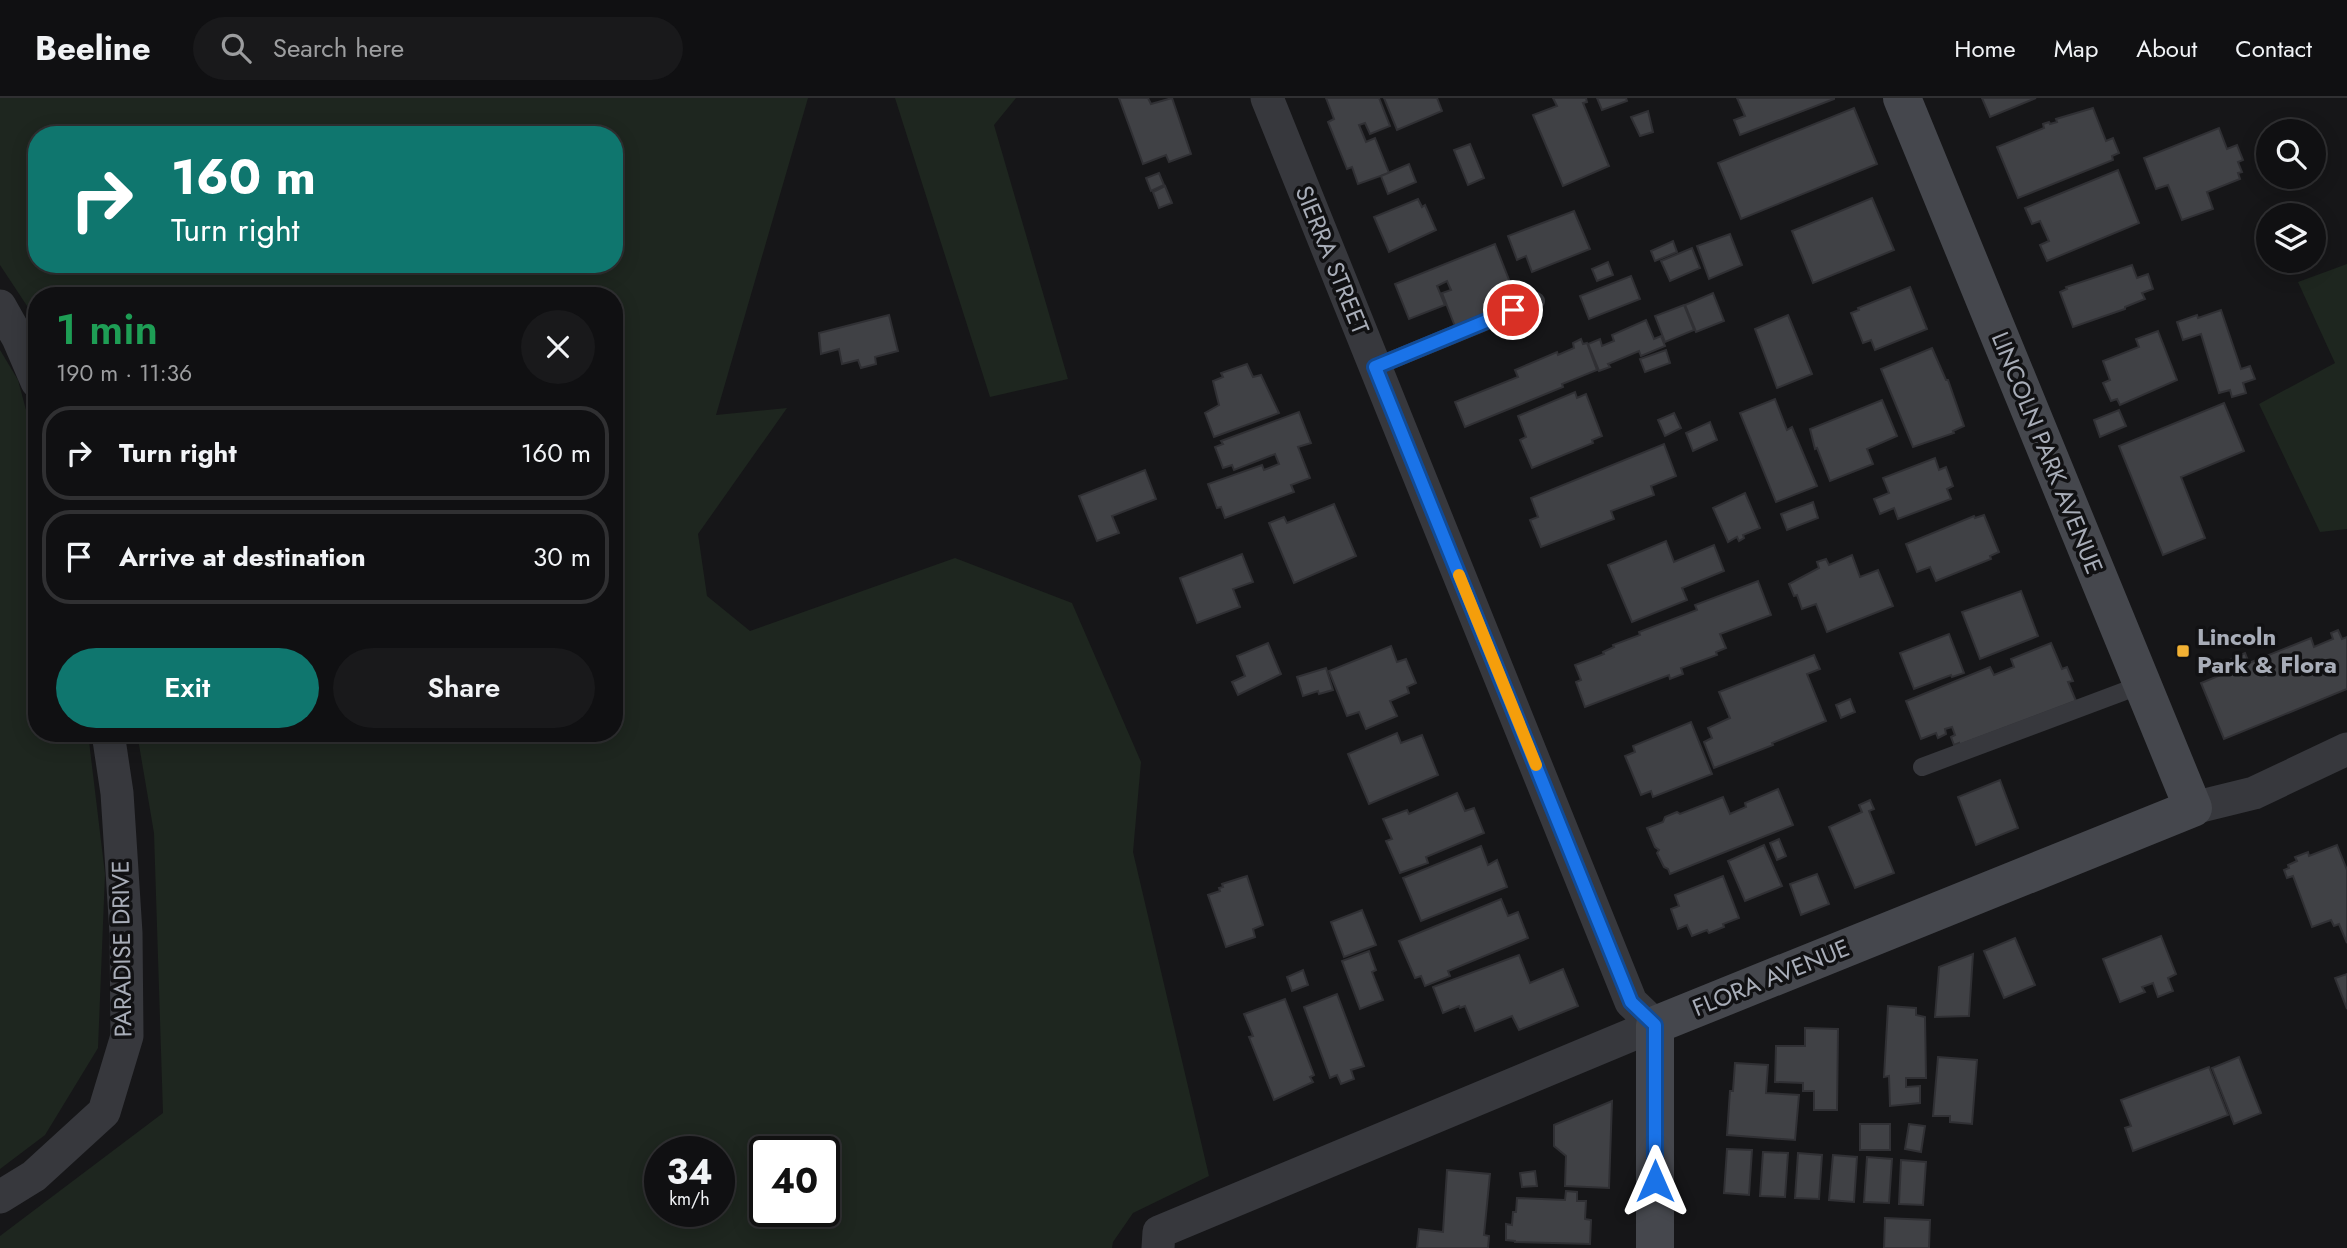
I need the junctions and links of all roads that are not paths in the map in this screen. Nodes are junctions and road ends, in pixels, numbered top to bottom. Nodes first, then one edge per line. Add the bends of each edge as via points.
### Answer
1 (1267, 98) edge
2 (1902, 98) edge
3 (1536, 300) dead end
4 (0, 306) edge
5 (28, 361) edge
6 (1375, 367) junction
7 (2141, 685) junction
8 (109, 742) edge
9 (2347, 749) edge
10 (1922, 767) dead end
11 (2193, 808) junction
12 (1655, 1025) junction
13 (0, 1197) edge
14 (1158, 1240) edge
15 (1655, 1248) edge

1 - 6 street, SIERRA STREET
2 - 7 street, LINCOLN PARK AVENUE
3 - 6 lane
4 - 5 street
6 - 12 street, SIERRA STREET via 1631,1002
7 - 10 lane
7 - 11 street, LINCOLN PARK AVENUE
8 - 13 street, PARADISE DRIVE via 126,933 127,1036 104,1112 34,1176
9 - 11 street, FLORA AVENUE via 2254,793
11 - 12 street, FLORA AVENUE
12 - 14 street, FLORA AVENUE
12 - 15 street

